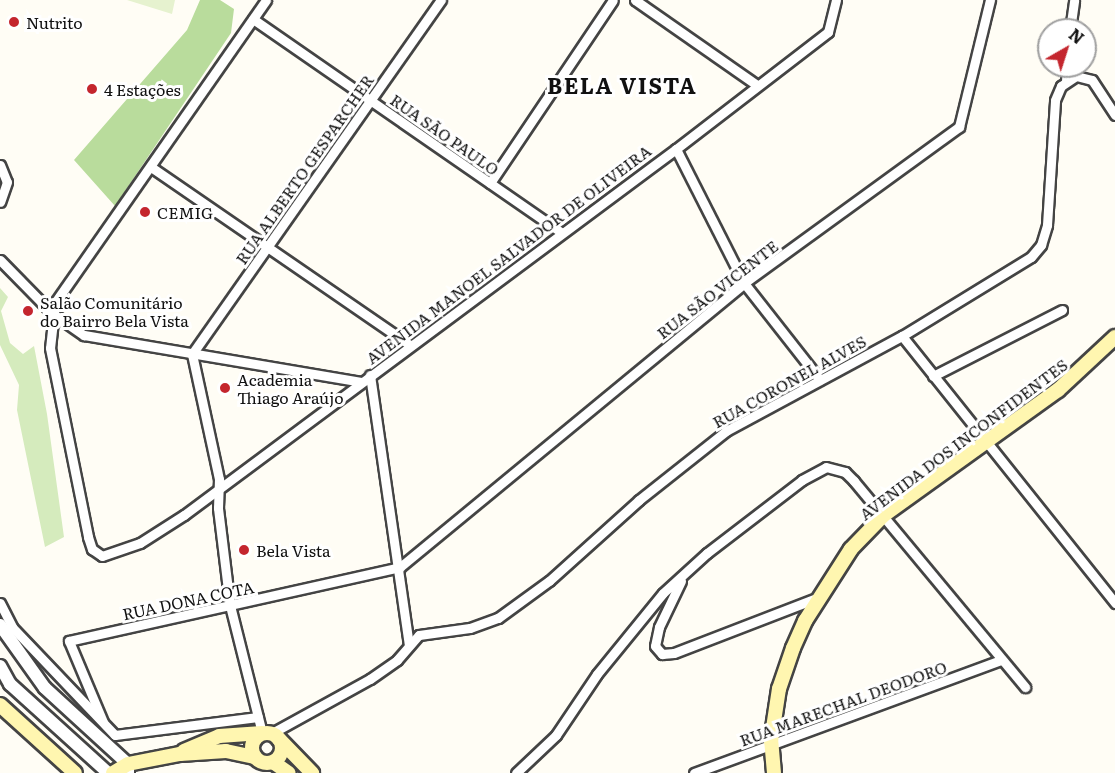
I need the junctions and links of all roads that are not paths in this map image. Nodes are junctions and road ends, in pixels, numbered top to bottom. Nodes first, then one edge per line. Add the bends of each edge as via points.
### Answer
1 (266, 0) edge
2 (441, 0) edge
3 (614, 0) edge
4 (635, 0) edge
5 (836, 0) edge
6 (990, 0) edge
7 (1074, 0) edge
8 (1072, 18) edge
9 (253, 19) junction
10 (1066, 78) edge
11 (1066, 81) junction
12 (757, 86) junction
13 (371, 100) junction
14 (1115, 115) edge
15 (676, 149) junction
16 (0, 165) edge
17 (151, 167) junction
18 (490, 183) junction
19 (0, 202) edge
20 (561, 232) junction
21 (266, 249) junction
22 (0, 260) edge
23 (744, 283) junction
24 (1062, 310) dead end
25 (52, 313) junction
26 (902, 336) junction
27 (1115, 337) edge
28 (410, 345) junction
29 (192, 354) junction
30 (370, 375) junction
31 (933, 376) junction
32 (820, 380) junction
33 (361, 382) junction
34 (986, 442) junction
35 (219, 489) junction
36 (884, 515) junction
37 (400, 567) junction
38 (686, 571) junction
39 (819, 597) junction
40 (0, 603) edge
41 (1115, 603) edge
42 (230, 606) junction
43 (0, 626) edge
44 (409, 644) junction
45 (1001, 660) junction
46 (0, 666) edge
47 (1025, 687) dead end
48 (0, 705) edge
49 (258, 717) junction
50 (103, 722) junction
51 (270, 734) junction
52 (771, 747) junction
53 (180, 754) junction
54 (255, 757) junction
55 (273, 762) junction
56 (128, 769) edge
57 (75, 773) edge
58 (108, 773) edge
59 (113, 773) edge
60 (289, 773) edge
61 (312, 773) edge
62 (516, 773) edge
63 (694, 773) edge
64 (774, 773) edge

1 - 9 street, AVENIDA MANOEL SALVADOR DE OLIVEIRA
2 - 13 street, RUA ALBERTO GESPARCHER
3 - 18 street
4 - 12 street
5 - 12 street, AVENIDA MANOEL SALVADOR DE OLIVEIRA via 828,32
6 - 23 street, RUA SÃO VICENTE via 959,128
7 - 8 street
9 - 13 street, RUA SÃO PAULO
9 - 17 street, AVENIDA MANOEL SALVADOR DE OLIVEIRA
10 - 11 street, RUA CORONEL ALVES
11 - 14 street via 1076,76 1092,80
11 - 26 street, RUA CORONEL ALVES via 1055,100 1047,225 1038,249
12 - 15 street, AVENIDA MANOEL SALVADOR DE OLIVEIRA
13 - 18 street, RUA SÃO PAULO
13 - 21 street, RUA ALBERTO GESPARCHER
15 - 20 street, AVENIDA MANOEL SALVADOR DE OLIVEIRA
15 - 23 street
16 - 19 street via 7,182
17 - 21 street
17 - 25 street, AVENIDA MANOEL SALVADOR DE OLIVEIRA via 65,286
18 - 20 street, RUA SÃO PAULO
20 - 28 street, AVENIDA MANOEL SALVADOR DE OLIVEIRA
21 - 28 street
21 - 29 street, RUA ALBERTO GESPARCHER
22 - 25 street
23 - 32 street
23 - 37 street, RUA SÃO VICENTE
24 - 31 street
25 - 29 street via 84,335
25 - 35 street, AVENIDA MANOEL SALVADOR DE OLIVEIRA via 50,348 88,537 95,553 106,557 140,543
26 - 31 street
26 - 32 street, RUA CORONEL ALVES
27 - 34 main road, AVENIDA DOS INCONFIDENTES via 1058,390
28 - 30 street, AVENIDA MANOEL SALVADOR DE OLIVEIRA
29 - 33 street
29 - 35 street
30 - 33 street, AVENIDA MANOEL SALVADOR DE OLIVEIRA
30 - 37 street
31 - 34 street
32 - 44 street, RUA CORONEL ALVES via 726,431 639,500 549,581 498,618 470,628 423,634
33 - 35 street, AVENIDA MANOEL SALVADOR DE OLIVEIRA
34 - 36 main road, AVENIDA DOS INCONFIDENTES
34 - 41 street
35 - 42 street
36 - 38 street via 849,476 826,467 802,480
36 - 39 main road, AVENIDA DOS INCONFIDENTES via 851,549
36 - 45 street
37 - 42 street, RUA DONA COTA
37 - 44 street
38 - 39 street via 659,627 655,646 662,654 674,653
38 - 62 street via 639,620 551,741
39 - 52 main road, AVENIDA DOS INCONFIDENTES via 793,648 779,689
40 - 50 street via 12,627
42 - 49 street
42 - 50 street, RUA DONA COTA via 69,641
43 - 56 street via 61,706
44 - 51 street, RUA CORONEL ALVES via 397,660 370,679
45 - 47 street
45 - 52 street, RUA MARECHAL DEODORO
46 - 58 street via 10,684
48 - 57 main road
49 - 50 street via 187,723 122,736 112,734
49 - 51 street
51 - 53 main road via 219,736
51 - 54 main road via 253,743
51 - 55 main road via 282,750
51 - 61 main road
52 - 63 street, RUA MARECHAL DEODORO
52 - 64 main road, AVENIDA DOS INCONFIDENTES
53 - 54 main road via 226,751
53 - 56 main road
54 - 55 main road
55 - 60 main road
56 - 59 main road

